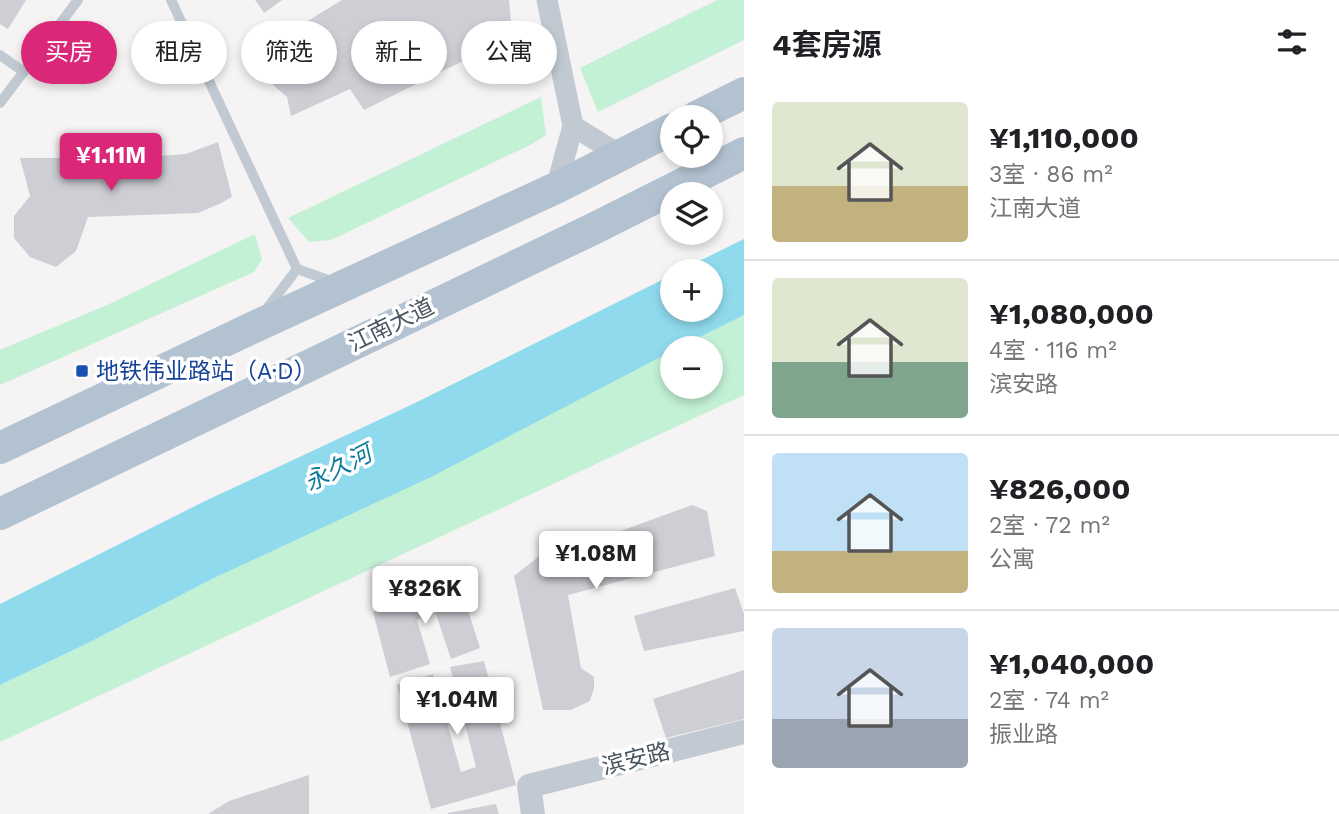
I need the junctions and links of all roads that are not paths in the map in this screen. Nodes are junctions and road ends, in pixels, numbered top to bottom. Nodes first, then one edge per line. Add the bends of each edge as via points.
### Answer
1 (78, 0) edge
2 (171, 0) edge
3 (547, 0) edge
4 (62, 21) edge
5 (0, 55) edge
6 (21, 70) edge
7 (21, 76) edge
8 (744, 93) edge
9 (0, 103) edge
10 (720, 105) edge
11 (573, 126) junction
12 (660, 135) edge
13 (744, 153) edge
14 (620, 155) junction
15 (556, 188) junction
16 (297, 269) junction
17 (347, 286) junction
18 (253, 328) junction
19 (10, 440) edge
20 (0, 514) edge
21 (744, 732) edge
22 (533, 814) edge

1 - 4 lane
2 - 16 lane
3 - 11 street
5 - 6 lane
7 - 9 lane
8 - 10 main road
11 - 14 street
11 - 15 street
12 - 14 main road
13 - 20 main road, 江南大道
14 - 15 main road
15 - 17 main road
16 - 17 lane
16 - 18 lane
17 - 18 main road
18 - 19 main road
21 - 22 street, 滨安路 via 529,786

